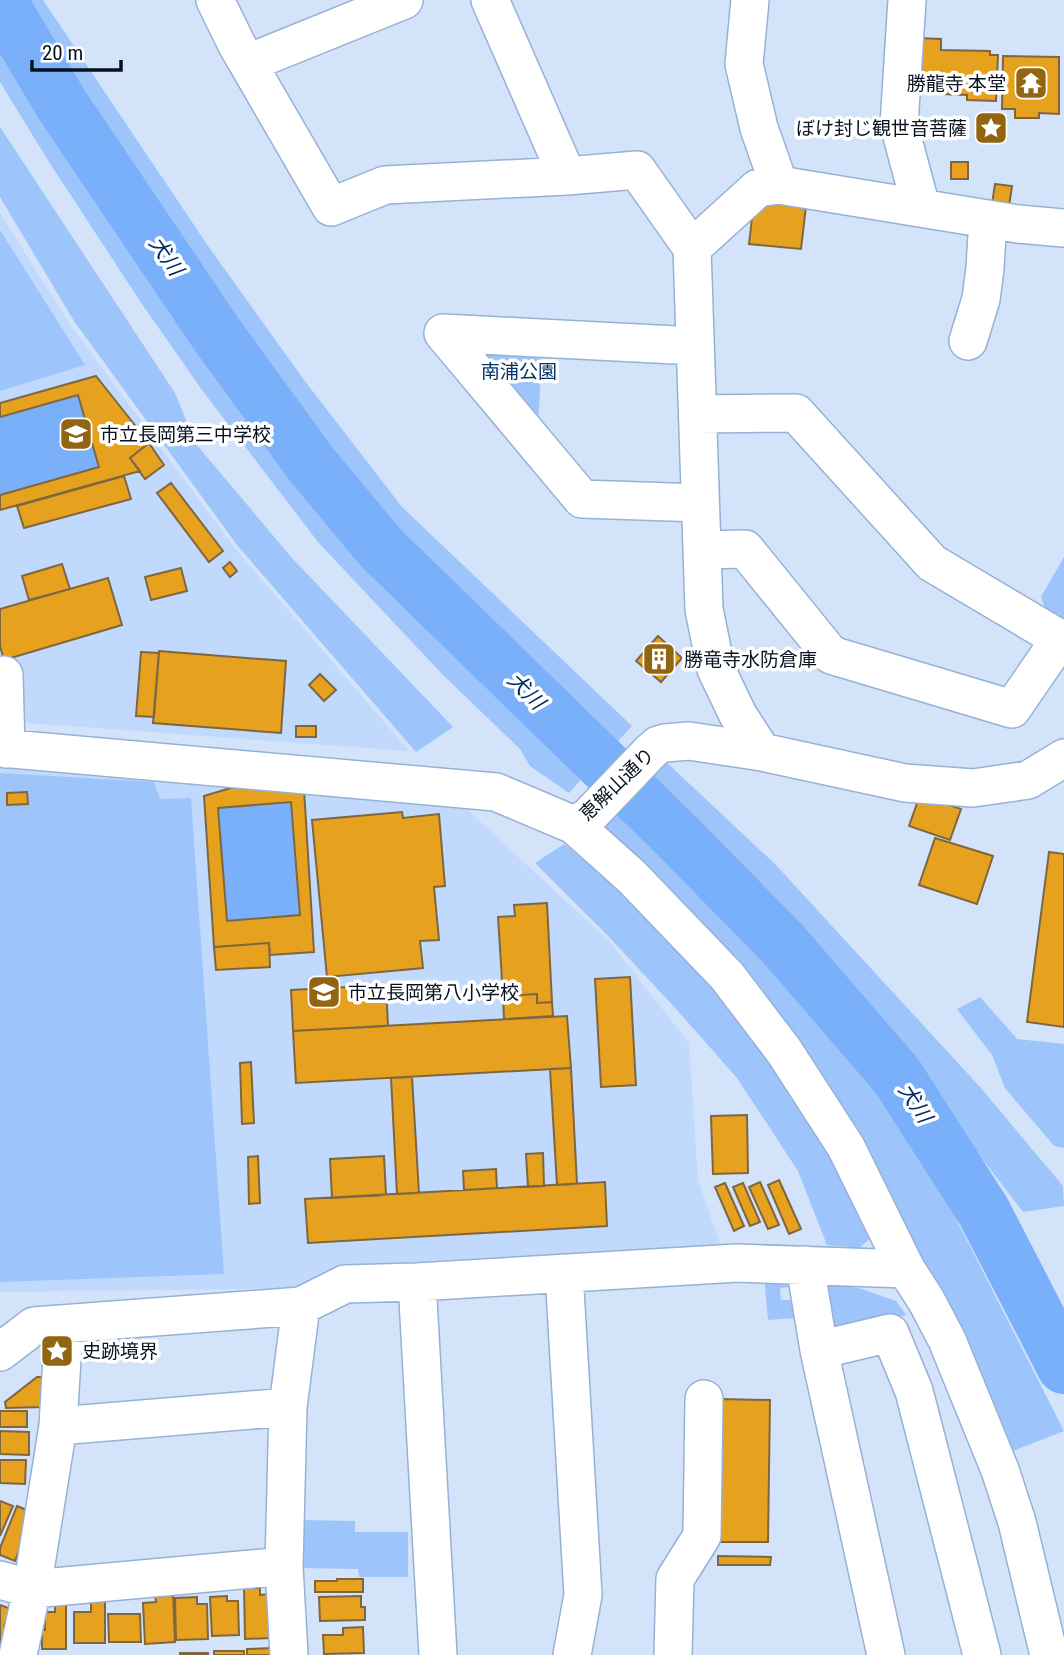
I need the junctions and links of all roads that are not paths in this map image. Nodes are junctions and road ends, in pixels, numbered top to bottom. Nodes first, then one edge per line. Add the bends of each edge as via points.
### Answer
1 (215, 0) edge
2 (404, 0) edge
3 (490, 0) edge
4 (750, 0) edge
5 (907, 0) edge
6 (248, 63) junction
7 (567, 176) junction
8 (779, 186) junction
9 (921, 207) junction
10 (988, 219) junction
11 (1064, 228) edge
12 (692, 248) junction
13 (968, 341) dead end
14 (695, 346) junction
15 (698, 414) junction
16 (699, 503) junction
17 (702, 550) junction
18 (4, 674) dead end
19 (3, 748) edge
20 (762, 752) junction
21 (1064, 758) edge
22 (581, 821) junction
23 (805, 1265) junction
24 (906, 1269) junction
25 (564, 1273) junction
26 (417, 1282) junction
27 (301, 1306) junction
28 (64, 1324) junction
29 (819, 1350) junction
30 (0, 1352) edge
31 (704, 1399) dead end
32 (288, 1407) junction
33 (58, 1426) junction
34 (284, 1566) junction
35 (16, 1584) edge
36 (18, 1655) edge
37 (289, 1655) edge
38 (438, 1655) edge
39 (572, 1655) edge
40 (673, 1655) edge
41 (886, 1655) edge
42 (982, 1655) edge
43 (1049, 1655) edge

1 - 6 street
2 - 6 street
3 - 7 street
4 - 8 street via 744,64
5 - 9 street via 899,125
6 - 7 street via 331,207 385,185
7 - 12 street via 637,170
8 - 9 street
8 - 12 street via 758,188
9 - 10 street
10 - 11 street
10 - 13 street via 981,299
12 - 14 street
14 - 15 street
14 - 16 street via 443,333 582,499
15 - 16 street
15 - 17 street via 796,413 933,563 1060,639 1012,709 831,655 745,549
16 - 17 street
17 - 20 street via 704,609 716,668
18 - 19 street
19 - 22 street, 恵解山通り via 496,792
20 - 21 street, 恵解山通り via 905,783 973,788 1028,780
20 - 22 street, 恵解山通り via 689,741 658,745
22 - 24 street via 727,976 784,1051 846,1147
23 - 24 street
23 - 25 street via 737,1262
23 - 29 street
24 - 43 street via 947,1340 1000,1470
25 - 26 street
25 - 39 street via 583,1595
26 - 27 street via 345,1284
26 - 38 street
27 - 28 street
27 - 32 street
28 - 30 street via 34,1326
28 - 33 street
29 - 41 street
29 - 42 street via 890,1333 915,1391
31 - 40 street via 702,1536 675,1579
32 - 33 street
32 - 34 street
33 - 35 street
34 - 35 street
34 - 37 street
35 - 36 street

